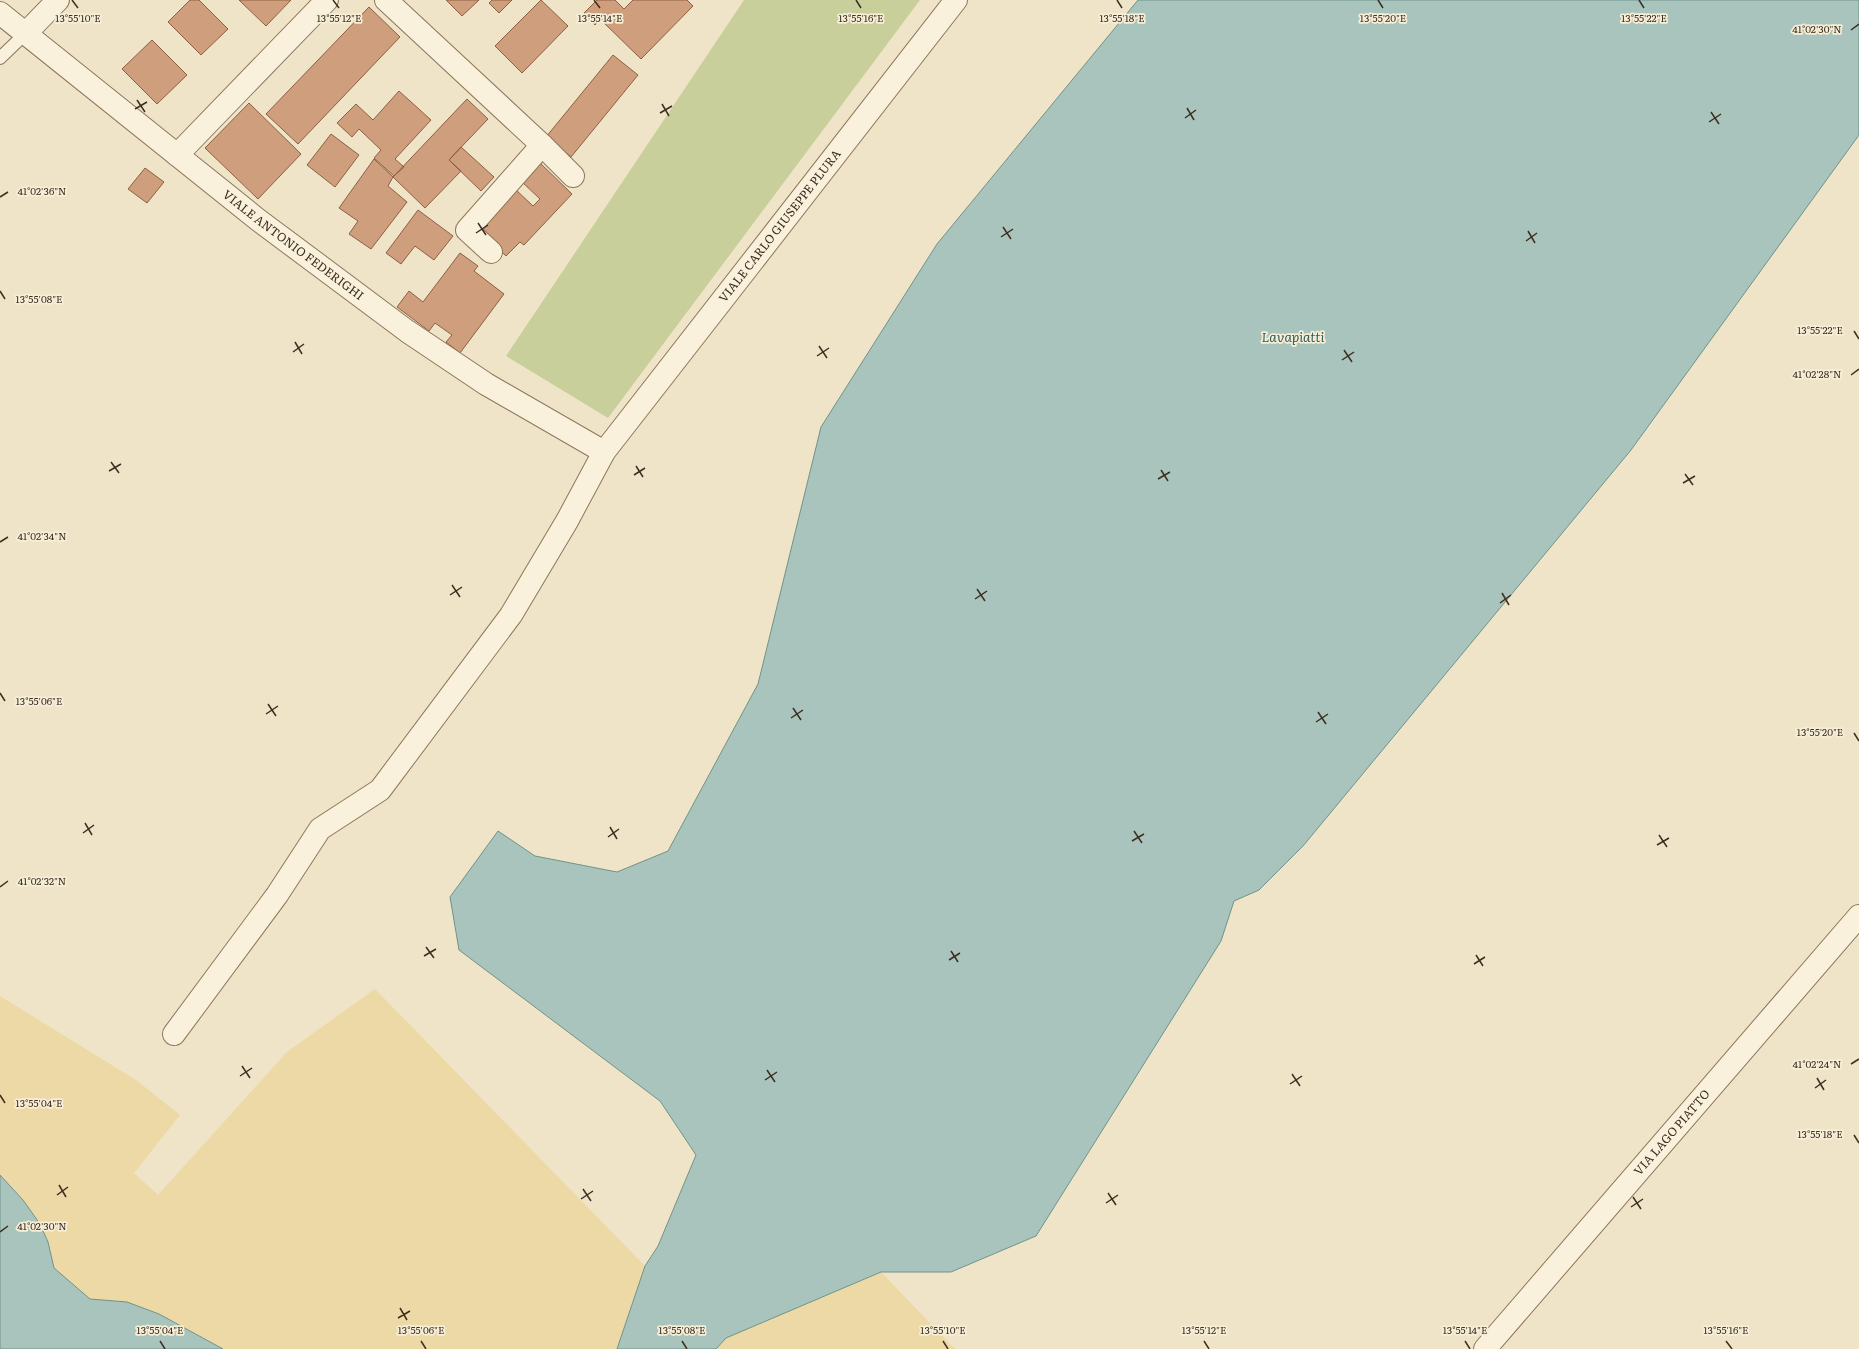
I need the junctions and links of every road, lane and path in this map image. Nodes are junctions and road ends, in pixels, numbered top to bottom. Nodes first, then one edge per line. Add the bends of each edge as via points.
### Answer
1 (58, 0) edge
2 (327, 0) edge
3 (386, 0) edge
4 (956, 0) edge
5 (0, 13) edge
6 (26, 33) junction
7 (0, 58) edge
8 (542, 145) junction
9 (177, 155) junction
10 (573, 176) dead end
11 (491, 252) dead end
12 (604, 452) junction
13 (1859, 916) edge
14 (174, 1034) dead end
15 (1485, 1349) edge

1 - 6 street
2 - 9 street
3 - 8 street
4 - 12 street, VIALE CARLO GIUSEPPE PLURA
5 - 6 street, VIALE ANTONIO FEDERIGHI
6 - 7 lane
6 - 9 street, VIALE ANTONIO FEDERIGHI
8 - 10 street
8 - 11 street via 467,230
9 - 12 street, VIALE ANTONIO FEDERIGHI via 257,219 407,331 486,384
12 - 14 street, VIALE CARLO GIUSEPPE PLURA via 567,521 511,615 380,790 320,829 277,895
13 - 15 street, VIA LAGO PIATTO

